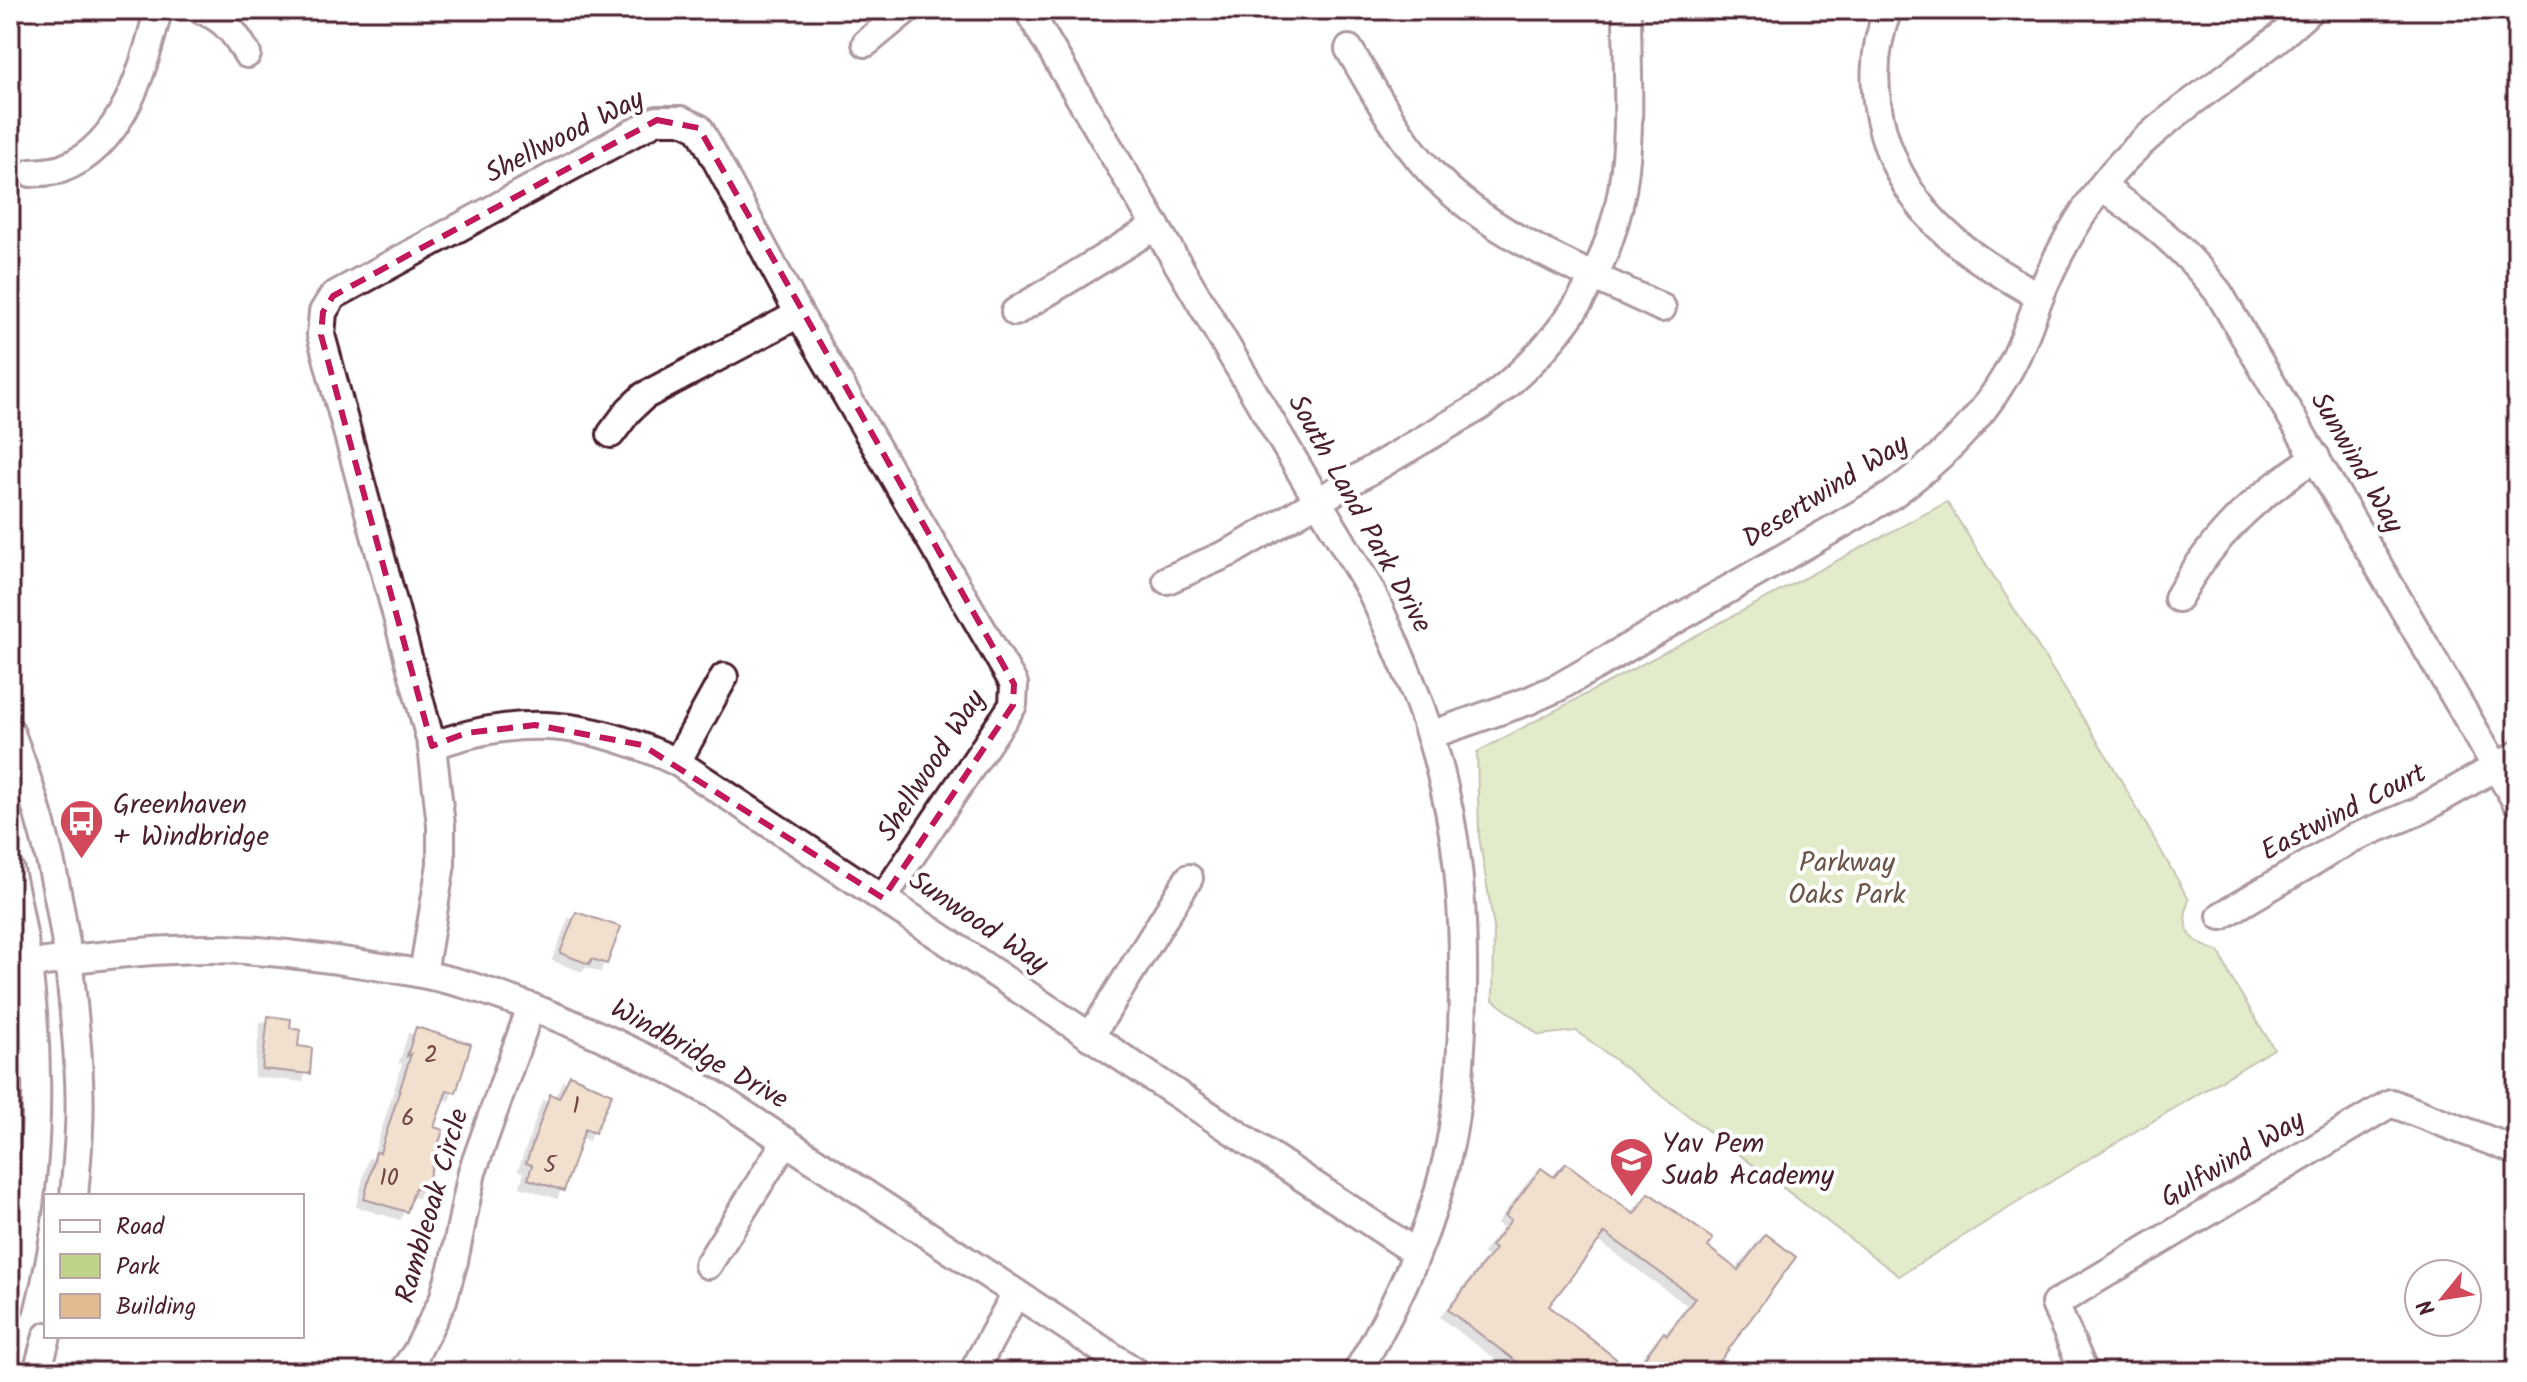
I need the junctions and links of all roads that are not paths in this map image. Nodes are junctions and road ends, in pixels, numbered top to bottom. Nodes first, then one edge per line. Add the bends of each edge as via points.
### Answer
1 (158, 10) edge
2 (201, 10) edge
3 (906, 10) edge
4 (1028, 10) edge
5 (1627, 10) edge
6 (1888, 10) edge
7 (2310, 10) edge
8 (866, 43) dead end
9 (1349, 49) dead end
10 (247, 54) dead end
11 (31, 173) dead end
12 (2102, 187) junction
13 (1156, 226) junction
14 (1594, 275) junction
15 (2040, 297) junction
16 (1662, 308) dead end
17 (1015, 312) dead end
18 (799, 314) junction
19 (611, 434) dead end
20 (2316, 457) junction
21 (1319, 502) junction
22 (1167, 580) dead end
23 (2178, 598) dead end
24 (724, 677) dead end
25 (10, 731) edge
26 (1430, 735) junction
27 (432, 746) junction
28 (2507, 761) edge
29 (677, 762) junction
30 (2517, 803) edge
31 (10, 870) edge
32 (1189, 878) dead end
33 (883, 898) junction
34 (2221, 916) dead end
35 (70, 959) junction
36 (18, 965) edge
37 (423, 974) junction
38 (531, 1007) junction
39 (1090, 1037) junction
40 (786, 1141) junction
41 (2517, 1151) edge
42 (74, 1194) edge
43 (1415, 1252) junction
44 (708, 1265) dead end
45 (1016, 1293) junction
46 (10, 1306) edge
47 (46, 1338) edge
48 (37, 1372) edge
49 (402, 1372) edge
50 (973, 1372) edge
51 (1136, 1372) edge
52 (1357, 1372) edge
53 (2084, 1372) edge

1 - 11 street via 142,73 114,124 82,158
2 - 10 street via 225,23
3 - 8 street
4 - 13 street, South Land Park Drive
5 - 14 street via 1625,169 1607,247
6 - 15 street via 1876,79 1881,125 1895,166 1920,206 1946,233 1993,270
7 - 12 street, Desertwind Way via 2259,55 2168,118
9 - 14 street via 1399,132 1453,193 1516,238
12 - 15 street, Desertwind Way via 2076,224
12 - 20 street, Sunwind Way via 2195,261
13 - 17 street
13 - 21 street, South Land Park Drive
14 - 16 street
14 - 21 street via 1566,324 1512,383
15 - 26 street, Desertwind Way via 2025,338 1985,407 1927,470 1559,687
18 - 19 street via 644,396
18 - 27 street, Shellwood Way via 699,128 681,120 657,120 333,296 323,312 321,335
18 - 33 street, Shellwood Way via 1014,684 1013,705
20 - 23 street via 2242,511
20 - 28 street, Sunwind Way
21 - 22 street via 1231,552
21 - 26 street, South Land Park Drive via 1401,653
24 - 29 street
25 - 35 street via 43,825
26 - 43 street, South Land Park Drive via 1456,851 1464,974 1459,1088 1450,1144
27 - 29 street, Sunwood Way via 500,727 570,727 609,734
27 - 37 street, Shellwood Way via 441,864
28 - 30 street, Sunwind Way
28 - 34 street, Eastwind Court via 2417,812 2351,839
29 - 33 street, Sunwood Way
31 - 36 street
32 - 39 street
33 - 39 street, Sunwood Way
35 - 36 street, Windbridge Drive
35 - 37 street, Windbridge Drive via 180,950 276,952
35 - 42 street via 80,1128
36 - 46 street via 34,1043 36,1126 31,1195
37 - 38 street, Windbridge Drive
38 - 40 street, Windbridge Drive via 661,1064
38 - 49 street, Rambleoak Circle via 472,1172 443,1300
39 - 43 street, Sunwood Way
40 - 44 street
40 - 45 street, Windbridge Drive
41 - 53 street, Gulfwind Way via 2391,1103 2055,1304
43 - 52 street, South Land Park Drive via 1397,1301
45 - 50 street
45 - 51 street, Windbridge Drive
47 - 48 street

